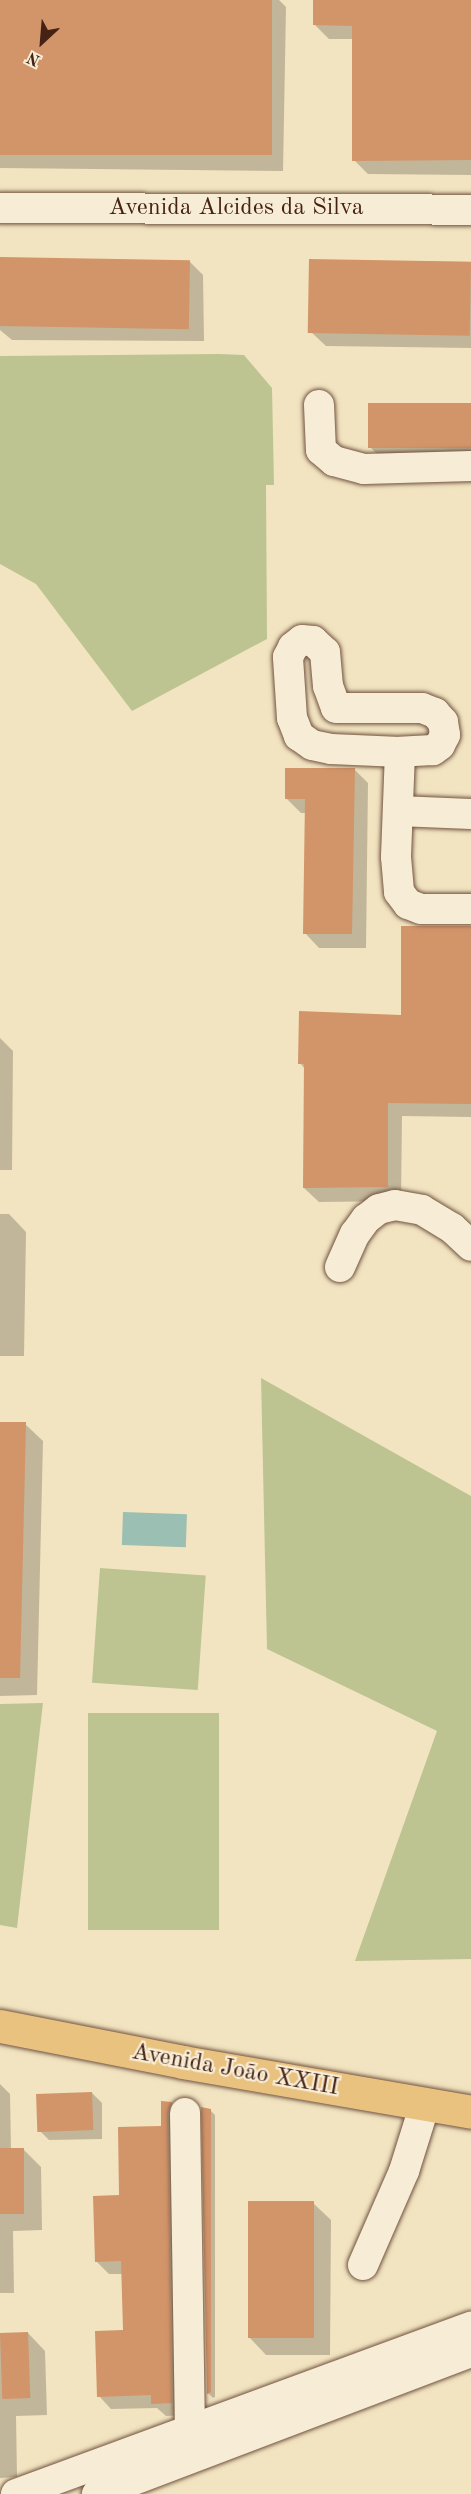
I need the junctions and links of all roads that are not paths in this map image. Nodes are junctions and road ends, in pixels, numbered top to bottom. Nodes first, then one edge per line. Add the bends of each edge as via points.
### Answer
1 (0, 208) edge
2 (471, 210) edge
3 (319, 405) dead end
4 (471, 466) edge
5 (400, 752) junction
6 (398, 811) junction
7 (471, 814) edge
8 (471, 909) edge
9 (471, 1246) edge
10 (340, 1267) dead end
11 (0, 2026) edge
12 (425, 2104) junction
13 (471, 2112) edge
14 (185, 2113) dead end
15 (363, 2265) dead end
16 (471, 2326) edge
17 (471, 2352) edge
18 (190, 2430) junction
19 (16, 2494) edge
20 (97, 2494) edge

1 - 2 street, Avenida Alcides da Silva
3 - 4 street via 321,450 333,461 364,469
5 - 5 street via 331,749 312,745 299,736 291,709 288,657 293,647 302,640 321,646 336,708 422,708 435,713 443,723 445,735 440,745 433,750
5 - 6 street
6 - 7 street
6 - 8 street via 399,892 408,904 421,909
9 - 10 street via 452,1228 422,1210 395,1205 379,1209 366,1219
11 - 12 main road, Avenida João XXIII
12 - 13 main road, Avenida João XXIII
12 - 15 street via 404,2171
14 - 18 street
16 - 18 street
17 - 20 street
18 - 19 street

